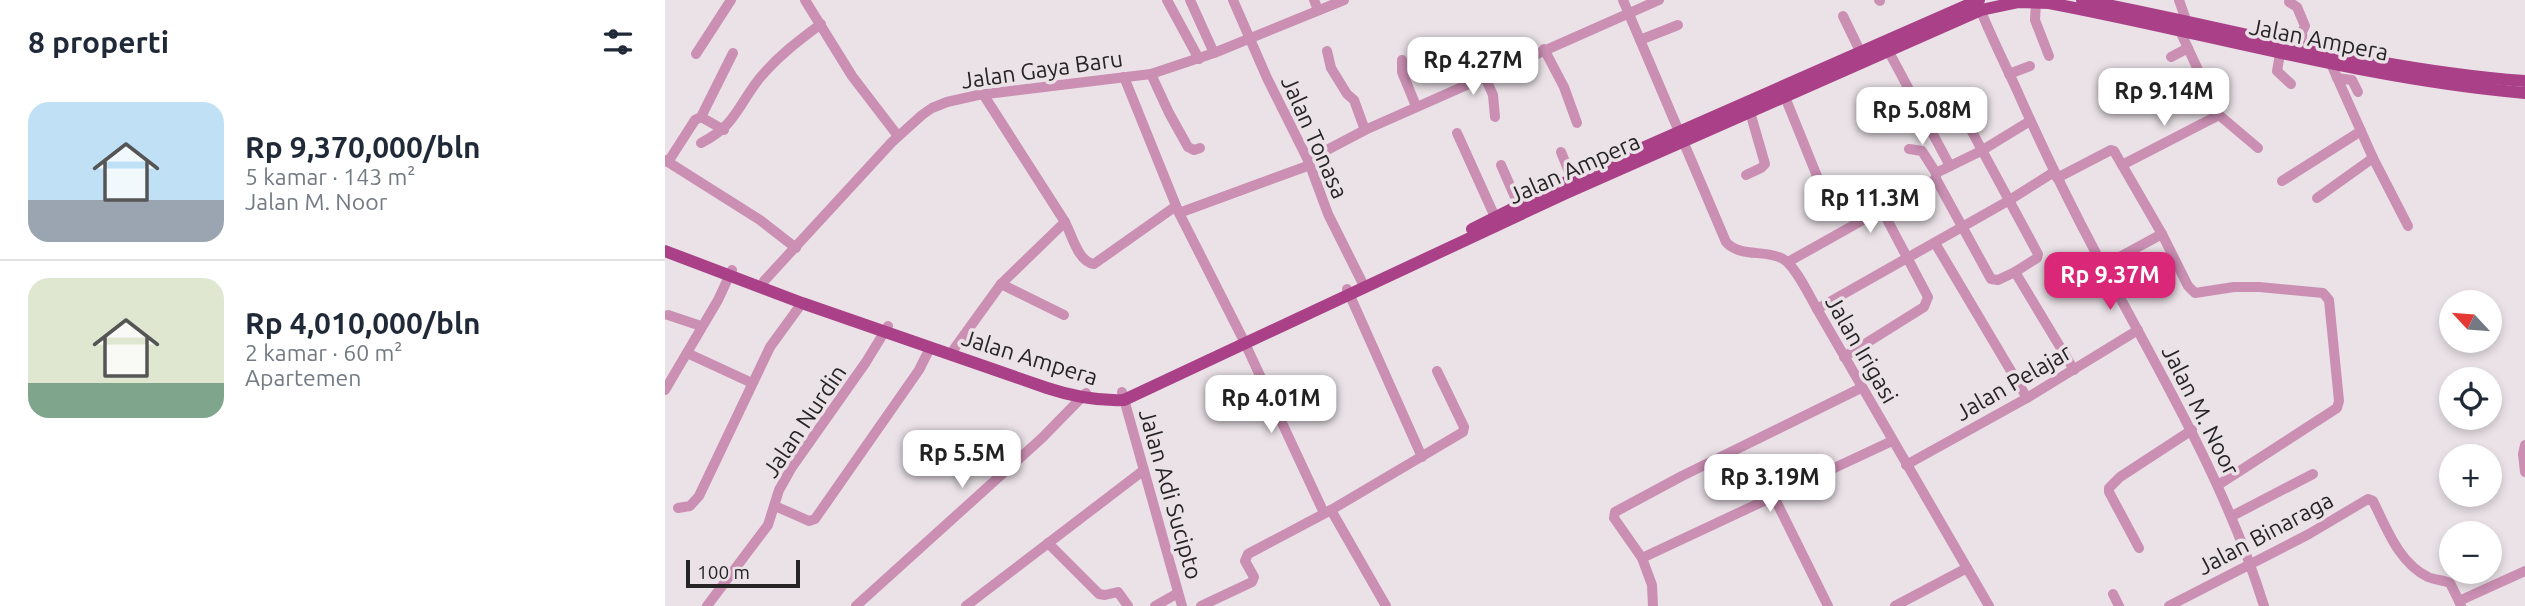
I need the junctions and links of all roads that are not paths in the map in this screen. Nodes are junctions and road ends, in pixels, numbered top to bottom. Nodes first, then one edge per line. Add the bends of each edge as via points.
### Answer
1 (731, 0) edge
2 (805, 0) edge
3 (1167, 0) edge
4 (1190, 0) edge
5 (1233, 0) edge
6 (1344, 0) edge
7 (1623, 0) edge
8 (1659, 0) edge
9 (2082, 0) edge
10 (2179, 0) edge
11 (2036, 2) junction
12 (2289, 2) dead end
13 (1978, 3) edge
14 (1316, 5) edge
15 (1628, 12) junction
16 (1843, 16) dead end
17 (821, 24) junction
18 (1678, 25) dead end
19 (2184, 27) junction
20 (1248, 38) junction
21 (1640, 40) junction
22 (2266, 46) junction
23 (2188, 48) junction
24 (2303, 48) junction
25 (1545, 49) junction
26 (1327, 51) dead end
27 (1889, 52) junction
28 (1214, 53) junction
29 (1861, 53) junction
30 (696, 54) dead end
31 (733, 54) dead end
32 (2280, 54) junction
33 (2049, 56) dead end
34 (2171, 57) dead end
35 (1199, 59) junction
36 (1402, 60) dead end
37 (2331, 64) junction
38 (2030, 66) dead end
39 (1151, 74) junction
40 (2009, 74) junction
41 (1485, 75) junction
42 (1124, 77) junction
43 (2337, 78) junction
44 (2525, 81) edge
45 (2291, 84) dead end
46 (2358, 92) dead end
47 (2525, 93) edge
48 (983, 94) junction
49 (1785, 97) junction
50 (1416, 106) junction
51 (1750, 113) junction
52 (1920, 113) junction
53 (2219, 115) junction
54 (701, 117) junction
55 (1495, 117) dead end
56 (2030, 121) junction
57 (1577, 123) dead end
58 (723, 130) junction
59 (1365, 130) junction
60 (2361, 131) junction
61 (1457, 132) dead end
62 (898, 136) junction
63 (1681, 137) junction
64 (701, 143) dead end
65 (1200, 148) dead end
66 (2258, 148) dead end
67 (1909, 149) dead end
68 (1981, 151) junction
69 (1561, 152) dead end
70 (2373, 158) junction
71 (666, 161) edge
72 (1309, 162) junction
73 (1501, 165) dead end
74 (2122, 165) junction
75 (1950, 166) junction
76 (2056, 175) junction
77 (1746, 176) dead end
78 (1936, 176) junction
79 (1572, 179) junction
80 (2282, 181) dead end
81 (1821, 186) dead end
82 (2316, 198) dead end
83 (2008, 201) junction
84 (1519, 206) junction
85 (1178, 209) junction
86 (1882, 210) junction
87 (1495, 217) junction
88 (1065, 222) junction
89 (2408, 226) dead end
90 (1962, 227) junction
91 (2162, 234) junction
92 (1935, 243) junction
93 (665, 245) edge
94 (796, 248) junction
95 (665, 251) edge
96 (1908, 258) junction
97 (1788, 262) junction
98 (2103, 266) junction
99 (2141, 267) dead end
100 (2015, 272) junction
101 (731, 273) junction
102 (764, 281) junction
103 (2112, 283) junction
104 (1002, 284) junction
105 (1364, 285) junction
106 (1349, 292) junction
107 (802, 303) junction
108 (1817, 309) junction
109 (669, 315) dead end
110 (1064, 315) dead end
111 (701, 326) junction
112 (886, 329) junction
113 (2138, 330) junction
114 (1244, 342) junction
115 (930, 348) junction
116 (954, 349) junction
117 (687, 353) junction
118 (1844, 356) junction
119 (2074, 370) junction
120 (1437, 371) dead end
121 (753, 383) junction
122 (1861, 388) junction
123 (665, 390) edge
124 (1084, 396) junction
125 (1123, 396) junction
126 (2027, 398) junction
127 (2192, 429) junction
128 (1890, 442) junction
129 (2525, 445) edge
130 (1422, 457) junction
131 (1906, 465) junction
132 (1144, 470) junction
133 (2525, 472) edge
134 (2313, 474) dead end
135 (2218, 485) junction
136 (1773, 495) junction
137 (775, 506) junction
138 (678, 508) dead end
139 (1328, 511) junction
140 (2232, 516) junction
141 (1048, 543) junction
142 (2139, 548) dead end
143 (1642, 558) junction
144 (2251, 563) junction
145 (1967, 568) junction
146 (2525, 571) edge
147 (1178, 593) junction
148 (2113, 594) dead end
149 (869, 595) junction
150 (2460, 603) edge
151 (707, 606) edge
152 (856, 606) edge
153 (873, 606) edge
154 (966, 606) edge
155 (1128, 606) edge
156 (1155, 606) edge
157 (1182, 606) edge
158 (1201, 606) edge
159 (1386, 606) edge
160 (1653, 606) edge
161 (1828, 606) edge
162 (1895, 606) edge
163 (1989, 606) edge
164 (2119, 606) edge
165 (2169, 606) edge
166 (2264, 606) edge

1 - 30 street
2 - 17 street
3 - 35 street
4 - 28 street
5 - 20 street, Jalan Tonasa
6 - 14 street, Jalan Gaya Baru
7 - 15 street
8 - 15 street
9 - 19 main road, Jalan Ampera
10 - 19 street
11 - 13 main road, Jalan Ampera
11 - 19 main road, Jalan Ampera
11 - 33 street via 2035,20
12 - 24 street via 2297,7 2305,26
13 - 27 main road, Jalan Ampera
13 - 29 main road, Jalan Ampera
13 - 40 street, Jalan M. Noor
14 - 20 street, Jalan Gaya Baru
15 - 21 street
15 - 25 street
16 - 29 street
17 - 58 street via 771,66
17 - 62 street via 852,76
18 - 21 street
19 - 22 main road, Jalan Ampera
19 - 23 street
20 - 28 street, Jalan Gaya Baru
20 - 72 street, Jalan Tonasa
21 - 63 street
22 - 24 main road, Jalan Ampera
22 - 32 main road, Jalan Ampera
23 - 34 street
23 - 53 street
24 - 44 main road, Jalan Ampera
25 - 41 street
25 - 57 street
26 - 59 street via 1331,68 1354,100
27 - 49 main road, Jalan Ampera
27 - 52 street
28 - 35 street, Jalan Gaya Baru
29 - 63 main road, Jalan Ampera
31 - 54 street
32 - 37 main road, Jalan Ampera
32 - 45 street via 2277,71
35 - 39 street, Jalan Gaya Baru
36 - 50 street
37 - 43 street
37 - 47 main road, Jalan Ampera
38 - 40 street
39 - 42 street, Jalan Gaya Baru
39 - 65 street via 1188,147
40 - 56 street, Jalan M. Noor
41 - 50 street
41 - 55 street
42 - 48 street, Jalan Gaya Baru
42 - 85 street
43 - 46 street via 2352,80
43 - 60 street
48 - 62 street, Jalan Gaya Baru via 932,108
48 - 88 street
49 - 51 main road, Jalan Ampera
49 - 81 street
50 - 59 street
51 - 63 main road, Jalan Ampera
51 - 77 street via 1765,164
52 - 68 street via 1952,98
52 - 75 street
53 - 66 street
53 - 74 street
54 - 58 street
54 - 71 street
56 - 68 street
56 - 76 street, Jalan M. Noor
58 - 64 street
59 - 72 street
60 - 70 street
60 - 80 street
61 - 87 street
62 - 94 street, Jalan Gaya Baru
63 - 79 main road, Jalan Ampera
63 - 97 street via 1730,246
63 - 105 main road, Jalan Ampera
67 - 78 street via 1922,151
68 - 75 street
68 - 83 street
69 - 79 street
70 - 82 street
70 - 89 street
71 - 94 street
72 - 85 street
72 - 105 street, Jalan Tonasa via 1328,214
73 - 84 street
74 - 76 street via 2111,150
74 - 91 street
75 - 78 street
76 - 83 street
76 - 98 street, Jalan M. Noor
78 - 86 street
78 - 90 street
79 - 84 main road, Jalan Ampera
83 - 90 street
83 - 100 street via 2038,255
84 - 87 main road, Jalan Ampera
85 - 88 street via 1094,264 1083,259
85 - 114 street
86 - 96 street
86 - 97 street
87 - 105 main road, Jalan Ampera
88 - 104 street
90 - 92 street
90 - 100 street via 1991,279
91 - 98 street
91 - 135 street via 2195,293 2272,288 2323,293 2330,306 2337,408
92 - 96 street
92 - 126 street
93 - 101 main road, Jalan Ampera
94 - 102 street, Jalan Gaya Baru
95 - 101 main road, Jalan Ampera
96 - 108 street
96 - 118 street via 1928,302
97 - 108 street, Jalan Irigasi
98 - 103 street, Jalan M. Noor
99 - 103 street
100 - 119 street
101 - 102 main road, Jalan Ampera
101 - 107 main road, Jalan Ampera
101 - 111 street
102 - 112 main road, Jalan Ampera
103 - 113 street, Jalan M. Noor
104 - 110 street
104 - 116 street
105 - 106 main road, Jalan Ampera
106 - 114 main road, Jalan Ampera
106 - 130 street
107 - 112 main road, Jalan Ampera
107 - 121 street via 770,348
108 - 118 street, Jalan Irigasi
109 - 111 street
111 - 117 street
112 - 115 main road, Jalan Ampera
112 - 116 main road, Jalan Ampera
112 - 137 street, Jalan Nurdin via 792,467
113 - 119 street, Jalan Pelajar
113 - 127 street, Jalan M. Noor
114 - 125 main road, Jalan Ampera
114 - 139 street
115 - 124 main road, Jalan Ampera
115 - 137 street via 815,519 809,521
116 - 124 main road, Jalan Ampera
117 - 121 street
117 - 123 street
118 - 122 street, Jalan Irigasi
119 - 126 street, Jalan Pelajar
120 - 130 street via 1465,429
121 - 138 street via 695,503
122 - 128 street, Jalan Irigasi
122 - 143 street via 1618,509 1614,518
124 - 125 main road, Jalan Ampera
124 - 149 street
125 - 132 street, Jalan Adi Sucipto
126 - 131 street, Jalan Pelajar
127 - 135 street, Jalan M. Noor
127 - 142 street via 2109,488
128 - 131 street, Jalan Irigasi
128 - 136 street
129 - 133 street
130 - 139 street
131 - 145 street, Jalan Irigasi
132 - 141 street
132 - 147 street, Jalan Adi Sucipto
134 - 140 street
135 - 140 street, Jalan M. Noor
136 - 143 street
136 - 161 street
137 - 151 street, Jalan Nurdin via 768,525
139 - 158 street via 1248,554 1245,561 1252,582
139 - 159 street
140 - 144 street, Jalan M. Noor
141 - 154 street
141 - 155 street via 1099,594 1118,592
143 - 160 street via 1652,585
144 - 150 street, Jalan Binaraga via 2368,499 2374,501 2402,554 2425,575 2450,583
144 - 165 street, Jalan Binaraga
144 - 166 street, Jalan M. Noor
145 - 162 street
145 - 163 street, Jalan Irigasi
146 - 150 street
147 - 156 street
147 - 157 street, Jalan Adi Sucipto
148 - 164 street
149 - 152 street
149 - 153 street

